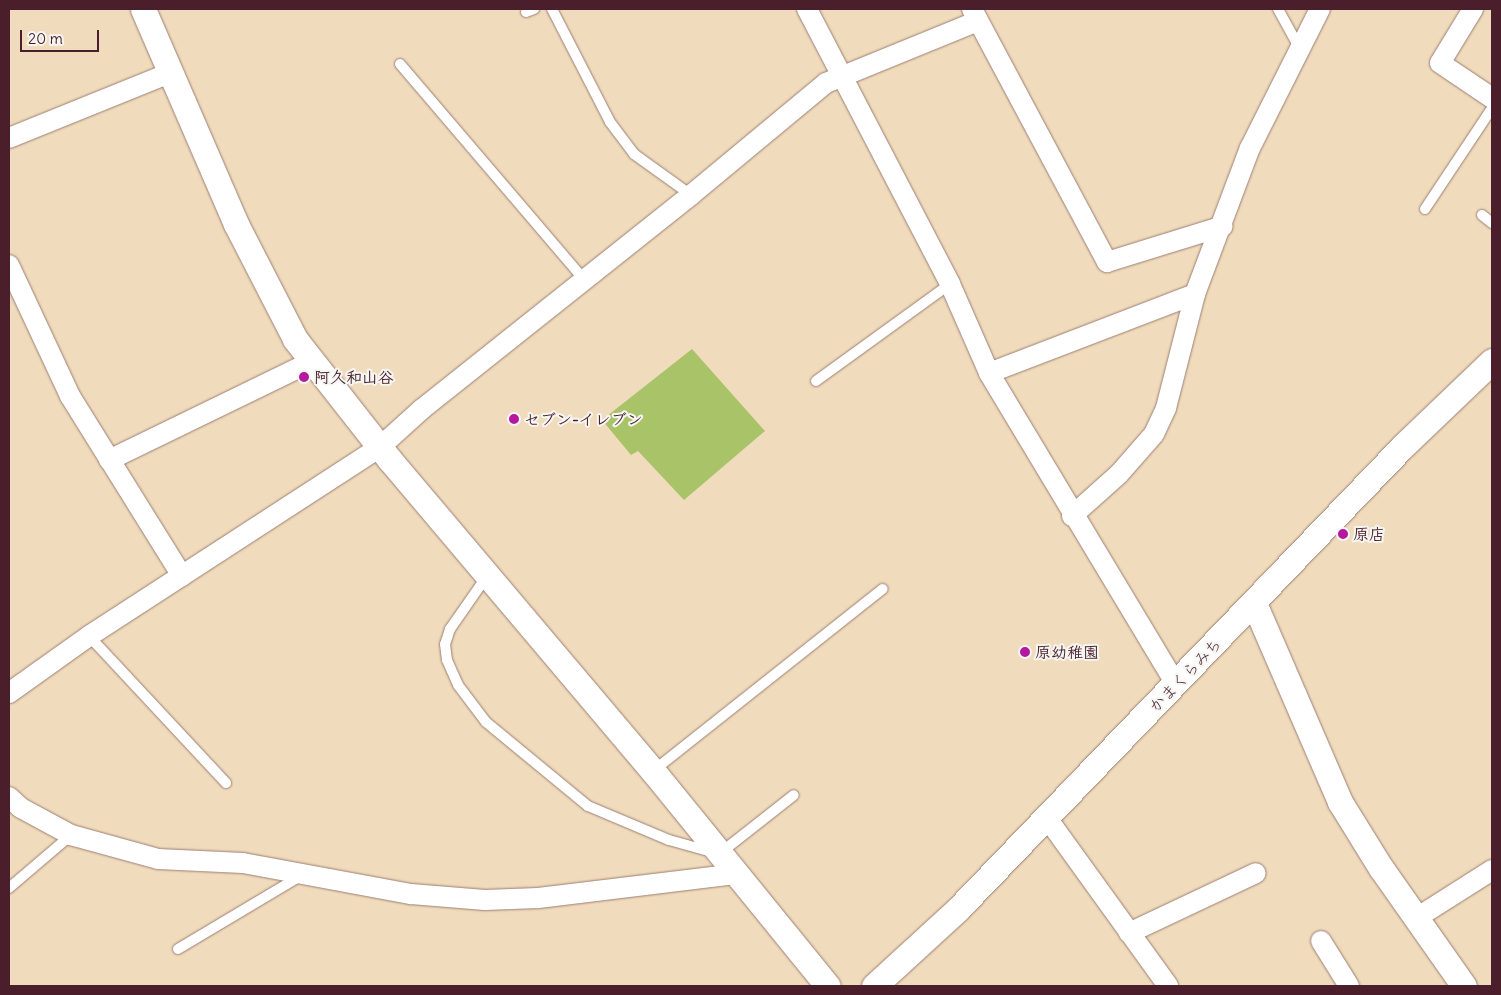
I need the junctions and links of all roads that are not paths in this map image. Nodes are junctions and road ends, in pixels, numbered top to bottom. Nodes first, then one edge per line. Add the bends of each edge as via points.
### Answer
1 (143, 9) edge
2 (552, 9) edge
3 (807, 9) edge
4 (1278, 9) edge
5 (1320, 9) edge
6 (1473, 9) edge
7 (975, 15) edge
8 (1299, 47) junction
9 (400, 64) dead end
10 (170, 73) junction
11 (843, 74) junction
12 (1492, 98) edge
13 (1492, 108) edge
14 (9, 138) edge
15 (691, 195) junction
16 (1425, 209) dead end
17 (1482, 215) dead end
18 (1492, 223) edge
19 (1223, 226) junction
20 (9, 265) edge
21 (583, 278) junction
22 (950, 284) junction
23 (1195, 294) junction
24 (313, 361) junction
25 (1492, 361) edge
26 (989, 373) junction
27 (816, 381) dead end
28 (380, 447) junction
29 (109, 460) junction
30 (1072, 516) junction
31 (488, 574) junction
32 (182, 576) junction
33 (883, 589) dead end
34 (1254, 603) junction
35 (89, 636) junction
36 (1176, 684) junction
37 (9, 694) edge
38 (653, 770) junction
39 (226, 783) dead end
40 (794, 795) dead end
41 (9, 797) edge
42 (1047, 818) junction
43 (71, 835) junction
44 (719, 854) junction
45 (1492, 870) edge
46 (1256, 873) dead end
47 (303, 874) junction
48 (736, 874) junction
49 (9, 888) edge
50 (1418, 917) junction
51 (1129, 932) junction
52 (1321, 942) dead end
53 (178, 949) dead end
54 (828, 986) edge
55 (874, 986) edge
56 (1168, 986) edge
57 (1349, 986) edge
58 (1464, 986) edge

1 - 10 street
2 - 15 lane via 610,122 634,154
3 - 11 street
4 - 8 lane
5 - 8 street
6 - 12 street via 1440,63
7 - 11 street
7 - 19 street via 1107,262
8 - 19 street via 1250,148
9 - 21 lane
10 - 14 street
10 - 24 street via 236,224 296,339
11 - 15 street via 826,83
11 - 22 street
13 - 16 lane
15 - 21 street
17 - 18 lane
19 - 23 street
20 - 29 street via 70,396
21 - 28 street
22 - 26 street
22 - 27 lane
23 - 26 street
23 - 30 street via 1166,408 1154,434 1119,474
24 - 28 street
24 - 29 street
25 - 34 street, かまくらみち via 1403,446
26 - 30 street
28 - 31 street
28 - 32 street
29 - 32 street
30 - 36 street
31 - 38 street
31 - 44 lane via 450,629 445,644 447,660 455,677 486,722 588,806 670,840
32 - 35 street
33 - 38 lane
34 - 36 street, かまくらみち
34 - 50 street via 1340,802 1381,868
35 - 37 street
35 - 39 lane
36 - 42 street, かまくらみち
38 - 44 street
40 - 44 lane
41 - 43 street via 21,808
42 - 51 street
42 - 55 street, かまくらみち via 957,910
43 - 47 street via 158,859 243,863
43 - 49 lane
44 - 48 street
45 - 50 street
46 - 51 street
47 - 48 street via 411,894 484,900 538,898
47 - 53 lane
48 - 54 street
50 - 58 street
51 - 56 street
52 - 57 street

